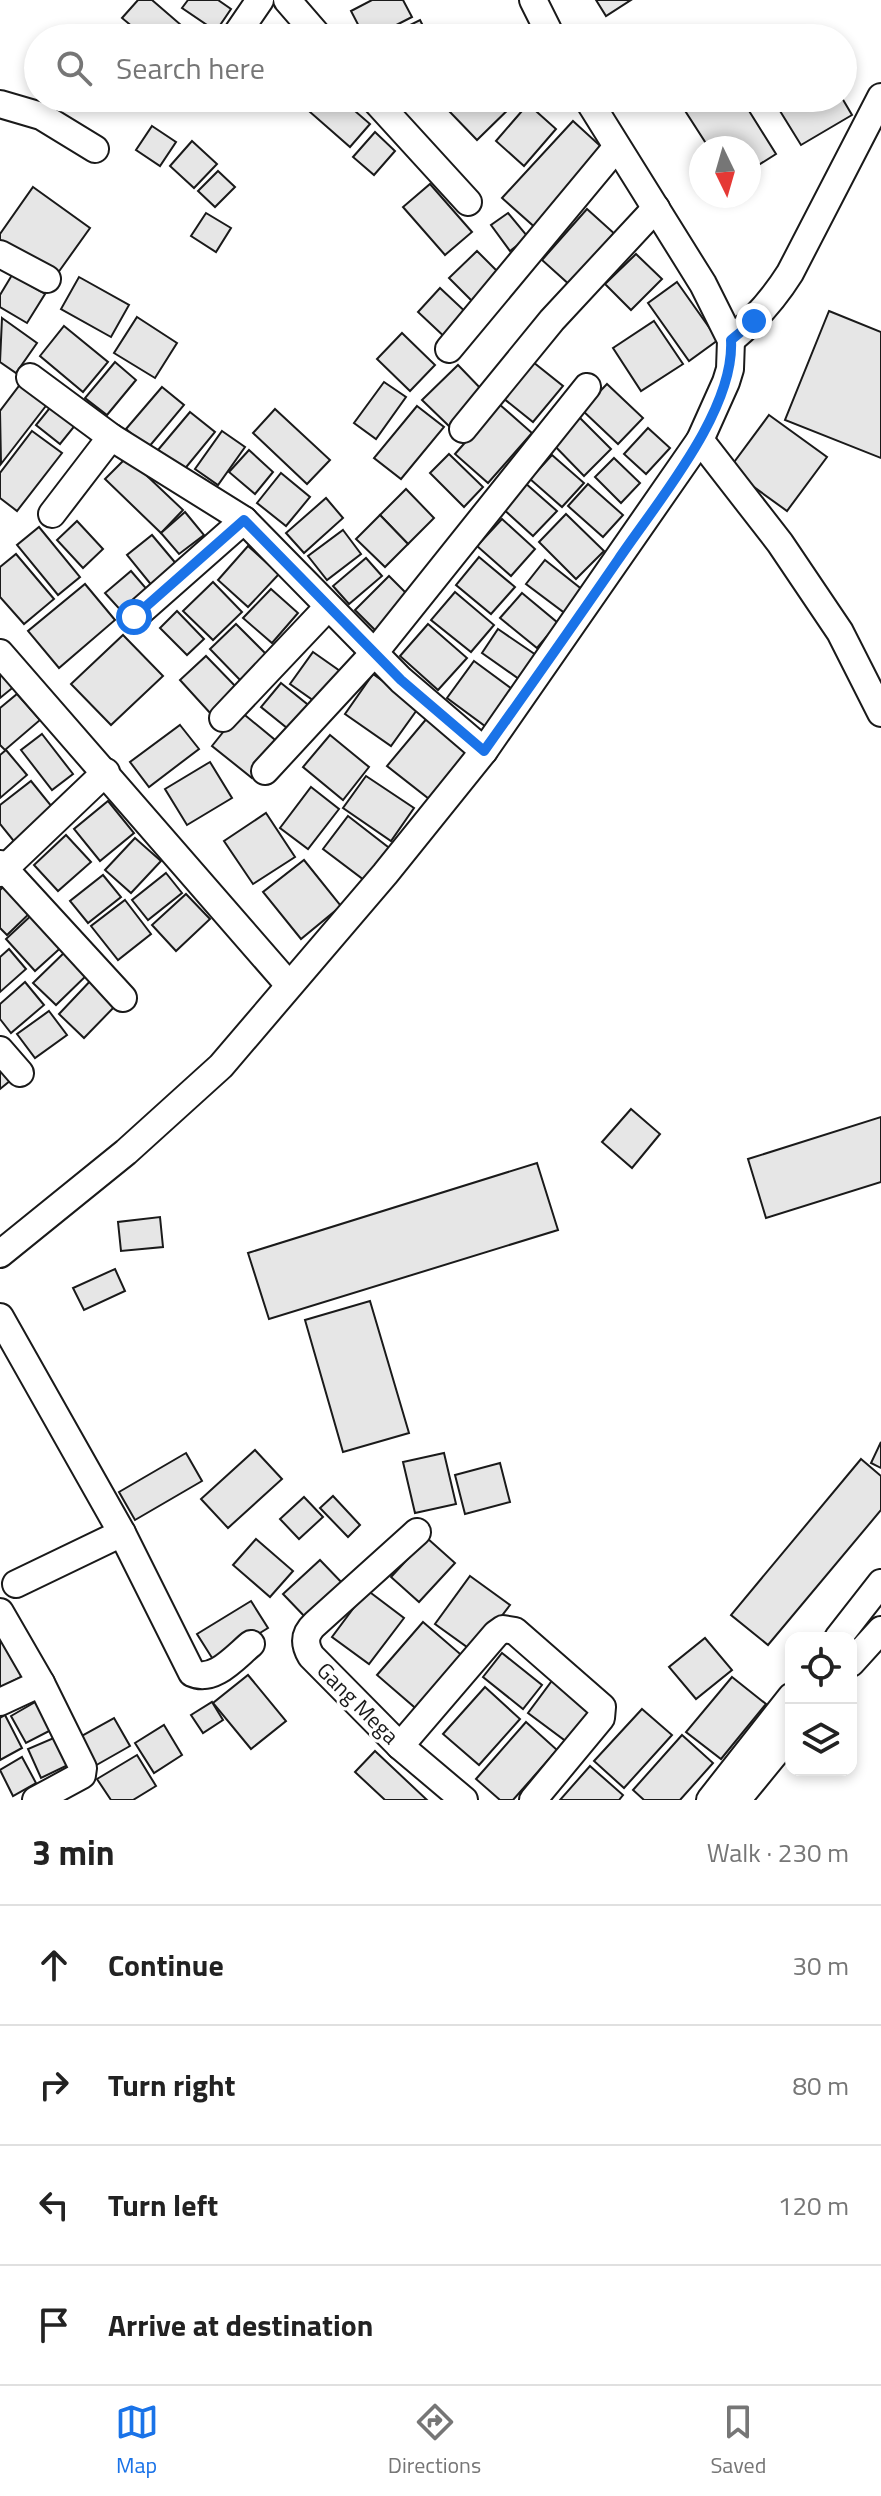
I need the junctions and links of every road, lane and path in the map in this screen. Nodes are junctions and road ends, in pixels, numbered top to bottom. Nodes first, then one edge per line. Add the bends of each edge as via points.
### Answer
1 (260, 0) edge
2 (287, 0) edge
3 (533, 0) edge
4 (244, 24) edge
5 (308, 24) edge
6 (545, 24) edge
7 (880, 102) edge
8 (0, 104) edge
9 (24, 111) edge
10 (27, 112) edge
11 (386, 112) edge
12 (595, 112) edge
13 (616, 148) junction
14 (95, 149) dead end
15 (468, 202) dead end
16 (656, 208) junction
17 (0, 254) edge
18 (47, 279) dead end
19 (731, 340) junction
20 (449, 349) dead end
21 (30, 377) dead end
22 (587, 387) dead end
23 (463, 429) dead end
24 (111, 437) junction
25 (700, 440) junction
26 (52, 514) dead end
27 (244, 520) junction
28 (328, 607) junction
29 (134, 617) dead end
30 (375, 652) junction
31 (0, 653) edge
32 (881, 713) edge
33 (223, 718) dead end
34 (484, 751) junction
35 (265, 771) dead end
36 (106, 772) junction
37 (2, 869) edge
38 (289, 985) junction
39 (123, 998) dead end
40 (0, 1050) edge
41 (20, 1073) dead end
42 (0, 1254) edge
43 (0, 1317) edge
44 (417, 1532) dead end
45 (122, 1533) junction
46 (881, 1583) edge
47 (16, 1584) dead end
48 (0, 1612) edge
49 (881, 1630) edge
50 (843, 1632) edge
51 (251, 1644) dead end
52 (857, 1656) edge
53 (41, 1683) junction
54 (0, 1702) edge
55 (785, 1704) edge
56 (785, 1741) edge
57 (400, 1746) junction
58 (36, 1800) edge
59 (464, 1800) edge
60 (533, 1800) edge
61 (710, 1800) edge
62 (737, 1800) edge

1 - 4 street
2 - 5 street
3 - 6 street
7 - 19 street via 790,273 754,321
8 - 9 street
10 - 14 street
11 - 15 street
12 - 13 street
13 - 16 street
13 - 20 street
16 - 19 street
16 - 23 street via 552,320
17 - 18 street
19 - 25 street via 726,382
21 - 24 street
22 - 30 street
24 - 26 street
24 - 27 street
25 - 32 street via 840,632
25 - 34 street
27 - 28 street
27 - 29 street
28 - 30 street
28 - 33 street
30 - 34 street
30 - 35 street
31 - 36 street
34 - 38 street
36 - 37 street
36 - 38 street
37 - 39 street
38 - 42 street via 221,1066 182,1103
40 - 41 street
43 - 45 street
44 - 57 street, Gang Mega via 315,1624 305,1642 311,1656
45 - 47 street
45 - 51 street via 192,1673 213,1674
46 - 50 street
48 - 53 street
49 - 52 street
53 - 54 street
53 - 58 street via 83,1768 75,1781
55 - 61 street
56 - 62 street
57 - 59 street, Gang Mega
57 - 60 street via 496,1634 515,1631 602,1710 601,1718

